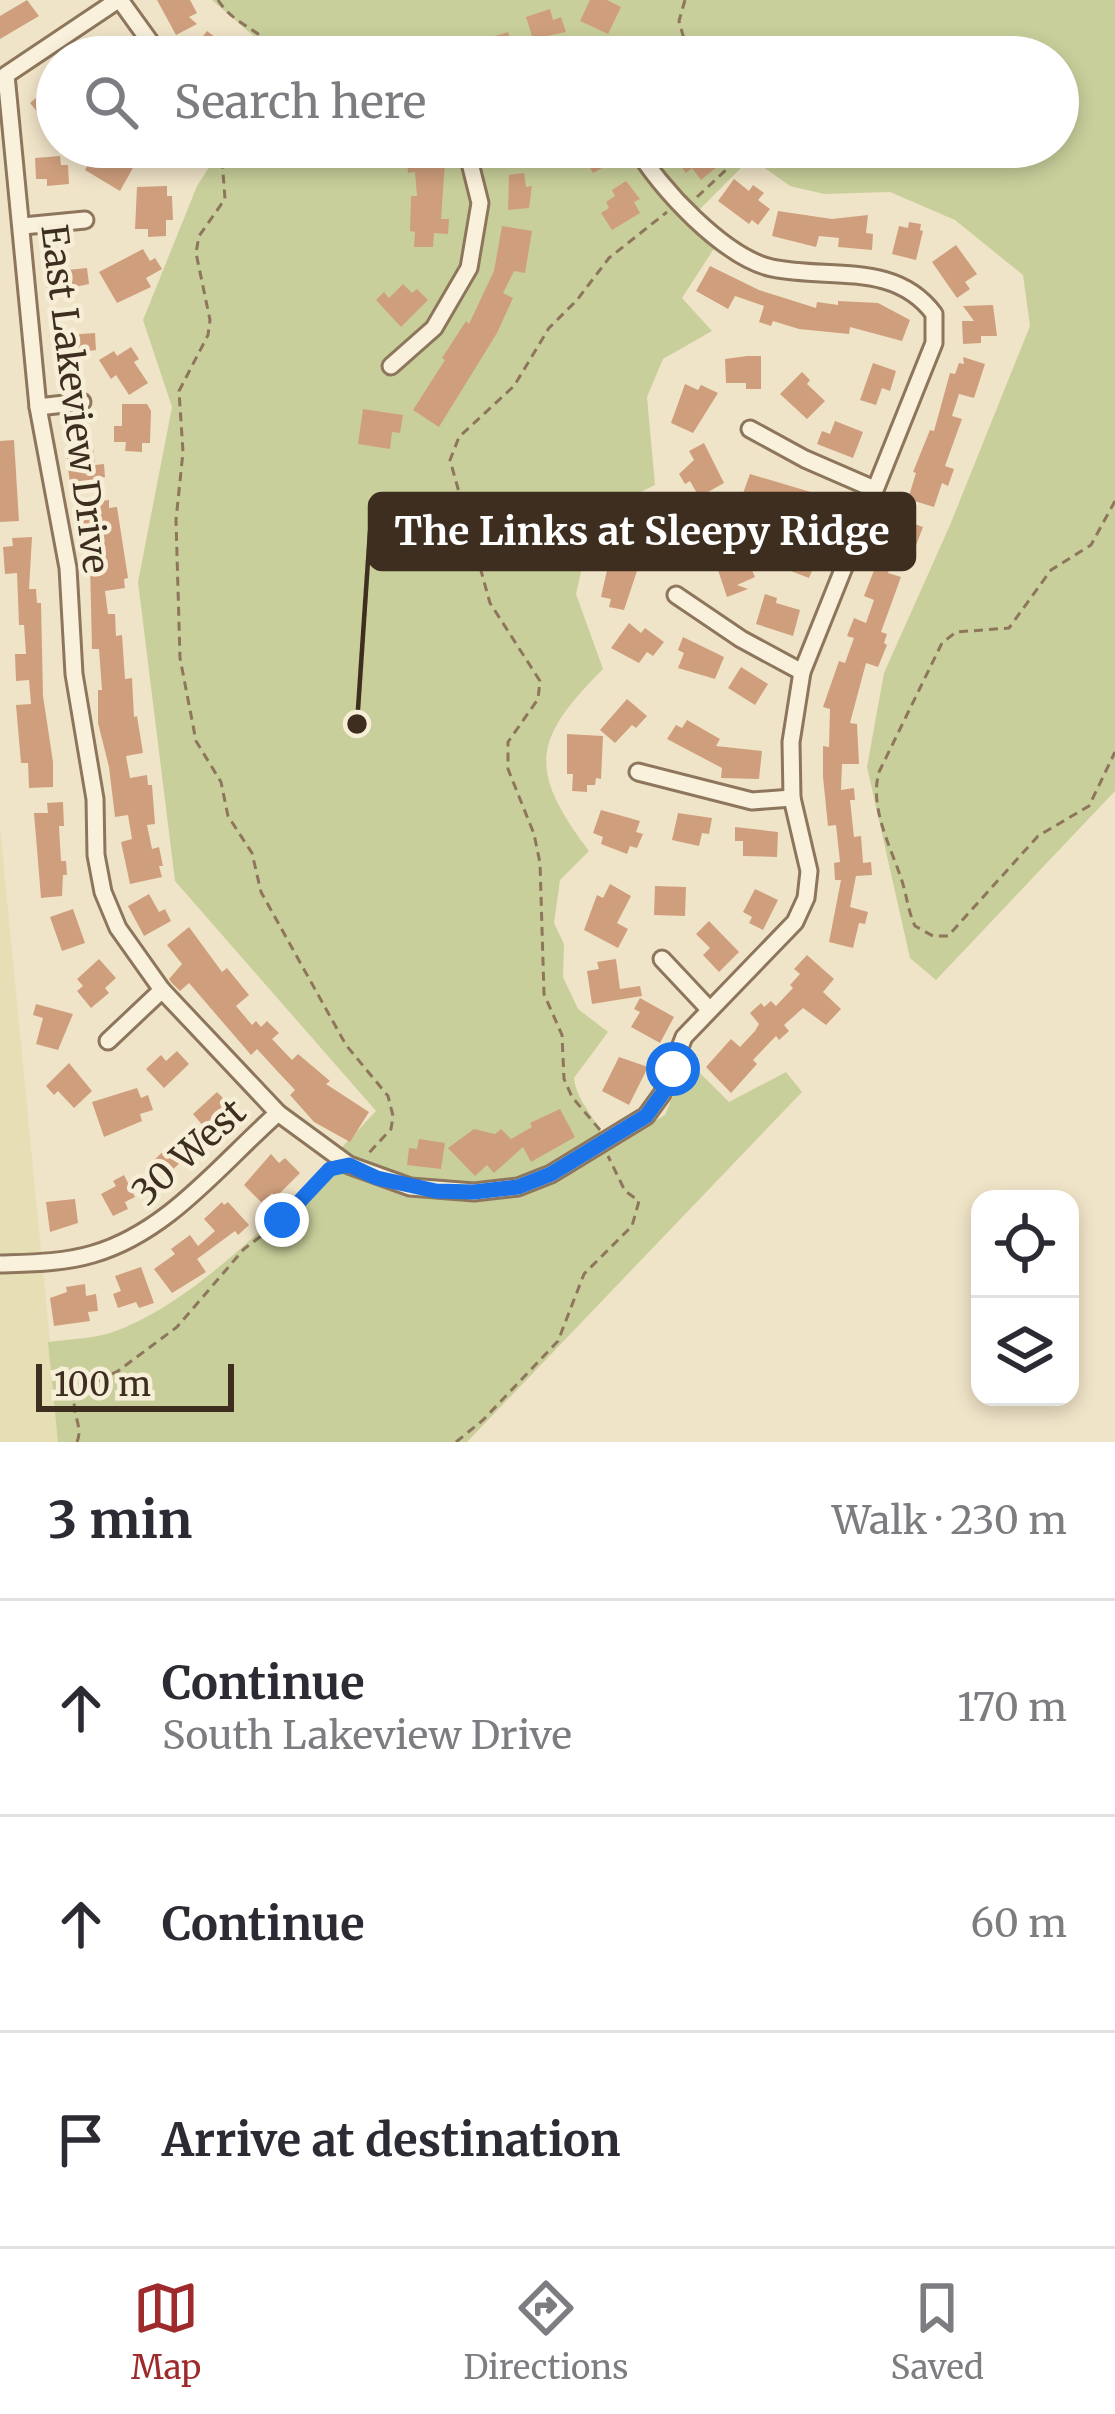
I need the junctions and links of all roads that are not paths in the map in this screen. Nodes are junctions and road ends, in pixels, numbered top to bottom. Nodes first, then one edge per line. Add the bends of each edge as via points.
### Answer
1 (119, 0) edge
2 (65, 36) edge
3 (146, 36) edge
4 (36, 55) edge
5 (471, 168) edge
6 (647, 168) edge
7 (85, 220) dead end
8 (22, 226) junction
9 (391, 366) dead end
10 (82, 402) dead end
11 (38, 406) junction
12 (750, 429) dead end
13 (874, 489) junction
14 (676, 595) dead end
15 (802, 672) junction
16 (638, 772) dead end
17 (792, 798) junction
18 (662, 959) dead end
19 (162, 990) junction
20 (708, 1009) junction
21 (108, 1041) dead end
22 (278, 1113) junction
23 (0, 1264) edge

1 - 2 street, East Lakeview Drive
1 - 3 street
4 - 8 street, East Lakeview Drive via 6,75
5 - 9 street via 480,203 470,268 434,328
6 - 13 street via 711,233 766,267 851,273 908,287 926,303 934,343
7 - 8 street
8 - 11 street, East Lakeview Drive
10 - 11 street
11 - 19 street, East Lakeview Drive via 68,568 103,892
12 - 13 street
13 - 15 street
14 - 15 street
15 - 17 street
16 - 17 street via 752,801
17 - 20 street, East Lakeview Drive via 809,871 806,898 795,922
18 - 20 street
19 - 21 street
19 - 22 street, East Lakeview Drive
20 - 22 street, East Lakeview Drive via 684,1037 646,1116 518,1187 436,1191 377,1178
22 - 23 street, 30 West via 136,1237 76,1258

